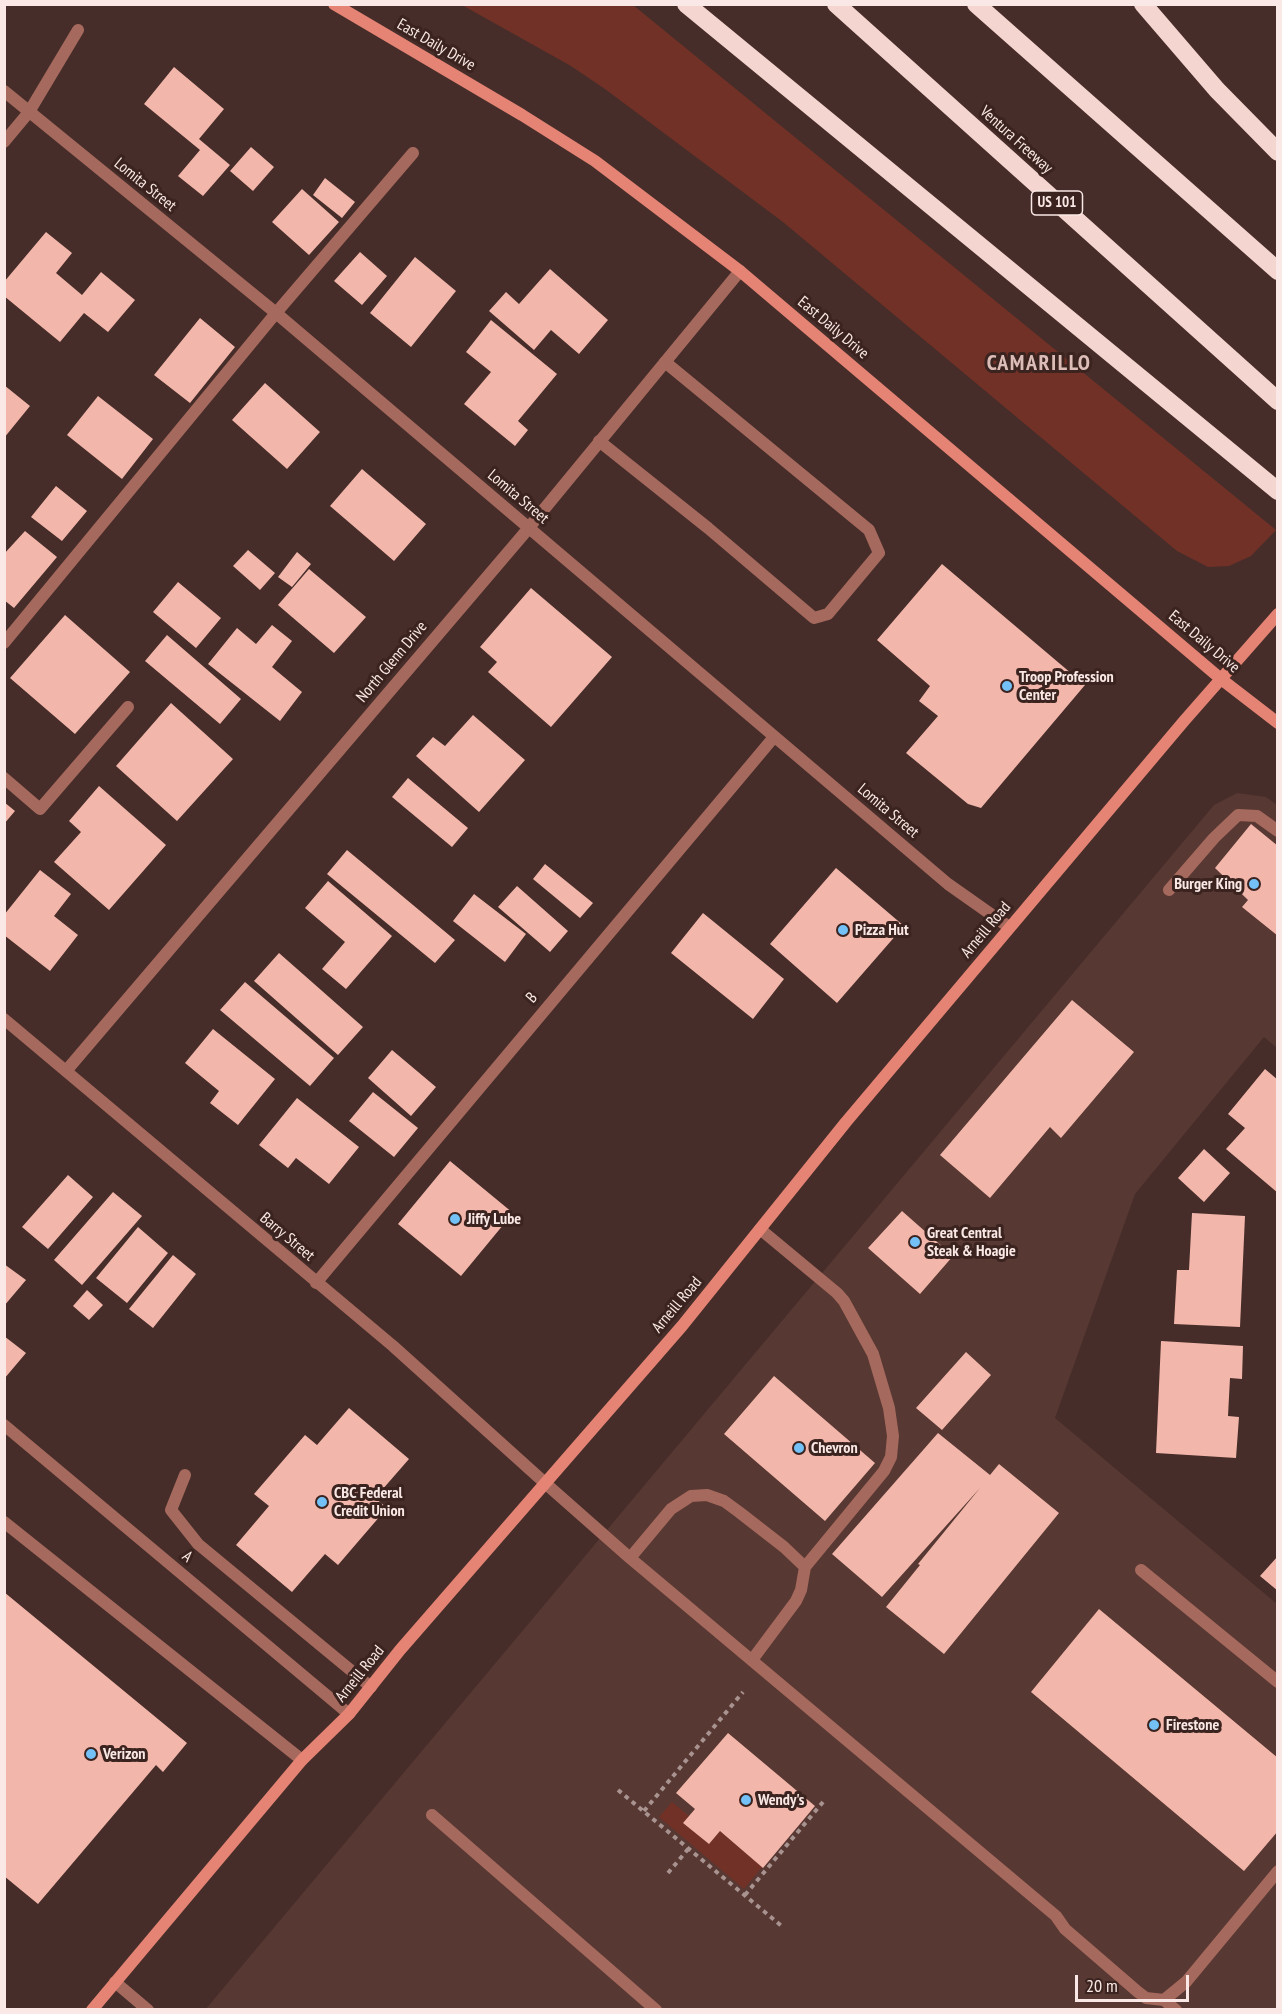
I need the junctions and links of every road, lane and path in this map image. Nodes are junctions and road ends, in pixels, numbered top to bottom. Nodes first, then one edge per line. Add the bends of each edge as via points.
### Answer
1 (334, 4) edge
2 (686, 4) edge
3 (836, 4) edge
4 (976, 4) edge
5 (1143, 4) edge
6 (78, 30) dead end
7 (4, 91) edge
8 (29, 112) junction
9 (4, 142) edge
10 (1278, 152) edge
11 (413, 153) dead end
12 (740, 271) junction
13 (1278, 271) edge
14 (276, 313) junction
15 (665, 362) junction
16 (1278, 401) edge
17 (599, 441) junction
18 (1278, 491) edge
19 (528, 528) junction
20 (1278, 614) edge
21 (4, 644) edge
22 (1221, 679) junction
23 (128, 707) dead end
24 (1278, 723) edge
25 (774, 737) junction
26 (4, 778) edge
27 (1278, 831) edge
28 (1169, 890) dead end
29 (1010, 927) junction
30 (4, 1019) edge
31 (66, 1071) junction
32 (760, 1229) junction
33 (316, 1283) junction
34 (4, 1425) edge
35 (185, 1475) dead end
36 (545, 1483) junction
37 (4, 1522) edge
38 (630, 1558) junction
39 (805, 1567) junction
40 (1141, 1570) dead end
41 (752, 1660) junction
42 (1278, 1682) edge
43 (371, 1687) junction
44 (743, 1692) dead end
45 (349, 1714) junction
46 (302, 1760) junction
47 (618, 1790) dead end
48 (823, 1802) dead end
49 (644, 1811) junction
50 (432, 1815) dead end
51 (689, 1848) junction
52 (1278, 1871) edge
53 (668, 1873) dead end
54 (745, 1895) junction
55 (784, 1928) dead end
56 (115, 1982) junction
57 (1164, 2000) junction
58 (92, 2010) edge
59 (148, 2010) edge
60 (656, 2010) edge
61 (1176, 2010) edge

1 - 12 main road, East Daily Drive via 595,160
2 - 18 highway
3 - 16 highway, Ventura Freeway / US 101
4 - 13 highway
5 - 10 highway via 1217,90
6 - 8 street
7 - 8 street, Lomita Street
8 - 9 street
8 - 14 street, Lomita Street
11 - 14 street
12 - 15 street, North Glenn Drive
12 - 22 main road, East Daily Drive
14 - 19 street, Lomita Street
14 - 21 street
15 - 17 street, North Glenn Drive
15 - 17 street via 869,531 879,553 828,614 814,618
17 - 19 street, North Glenn Drive
19 - 25 street, Lomita Street
19 - 31 street, North Glenn Drive
20 - 22 main road, Arneill Road
22 - 24 main road, East Daily Drive
22 - 29 main road, Arneill Road
23 - 26 street via 40,809
25 - 29 street, Lomita Street via 948,884
25 - 33 street, B
27 - 28 street via 1257,816 1238,815
29 - 32 main road, Arneill Road
30 - 31 street, Barry Street
31 - 33 street, Barry Street
32 - 36 main road, Arneill Road via 682,1326
32 - 39 street via 844,1301 873,1354 893,1436 891,1457 884,1471
33 - 36 street, Barry Street
34 - 45 street, A
35 - 43 street via 171,1510 198,1544
36 - 38 street, Barry Street
36 - 43 main road, Arneill Road
37 - 46 street
38 - 39 street via 671,1509 691,1496 707,1496 739,1512
38 - 41 street, Barry Street
39 - 41 street via 796,1600
40 - 42 street
41 - 57 street, Barry Street via 1054,1914 1065,1929 1138,1992 1146,1998
43 - 45 main road, Arneill Road
44 - 49 path
45 - 46 main road, Arneill Road
46 - 56 main road, Arneill Road
47 - 49 path
48 - 54 path
49 - 51 path
50 - 60 street
51 - 53 path
51 - 54 path
52 - 57 street via 1186,1982
54 - 55 path
56 - 58 main road, Arneill Road
56 - 59 street
57 - 61 street

